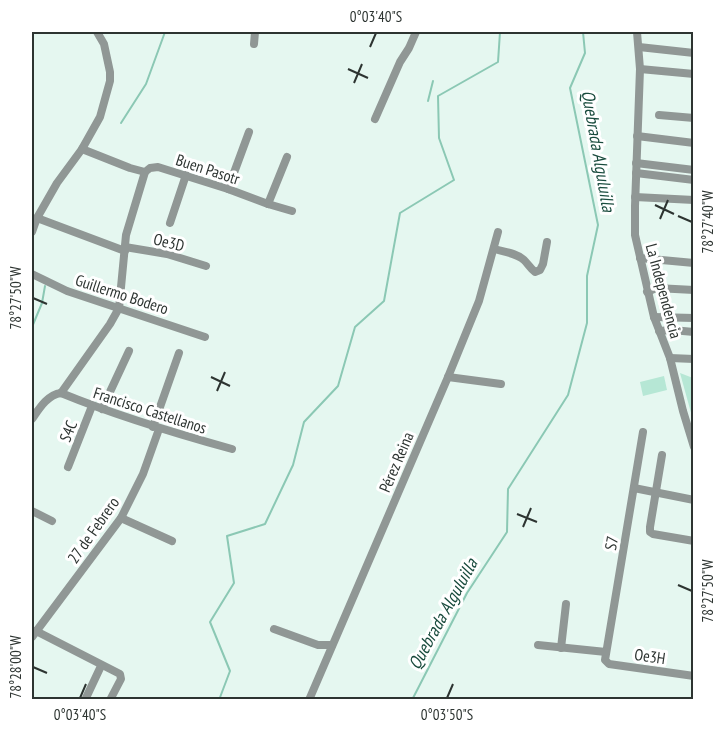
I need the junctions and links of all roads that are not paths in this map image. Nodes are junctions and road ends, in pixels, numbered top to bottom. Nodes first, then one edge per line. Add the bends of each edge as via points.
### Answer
1 (97, 32) edge
2 (255, 32) edge
3 (416, 32) edge
4 (637, 32) edge
5 (254, 44) dead end
6 (639, 47) junction
7 (693, 53) edge
8 (640, 69) junction
9 (693, 74) edge
10 (659, 114) dead end
11 (693, 118) edge
12 (375, 119) dead end
13 (249, 132) dead end
14 (638, 136) junction
15 (693, 143) edge
16 (82, 149) junction
17 (287, 157) dead end
18 (636, 163) junction
19 (693, 170) edge
20 (145, 172) junction
21 (636, 173) junction
22 (186, 175) junction
23 (693, 180) edge
24 (228, 189) junction
25 (635, 197) junction
26 (693, 200) edge
27 (268, 204) junction
28 (292, 211) dead end
29 (37, 218) junction
30 (170, 224) dead end
31 (32, 232) edge
32 (498, 232) dead end
33 (547, 242) dead end
34 (125, 249) junction
35 (494, 249) junction
36 (640, 258) junction
37 (693, 263) edge
38 (206, 266) dead end
39 (32, 274) edge
40 (693, 290) edge
41 (647, 292) junction
42 (119, 308) junction
43 (654, 317) junction
44 (693, 318) edge
45 (659, 331) junction
46 (693, 332) edge
47 (205, 337) dead end
48 (129, 351) dead end
49 (179, 353) dead end
50 (670, 358) junction
51 (693, 359) edge
52 (448, 377) junction
53 (501, 384) dead end
54 (61, 393) junction
55 (92, 406) junction
56 (102, 409) junction
57 (32, 419) edge
58 (156, 428) junction
59 (644, 432) dead end
60 (693, 447) edge
61 (232, 449) dead end
62 (662, 455) dead end
63 (68, 467) dead end
64 (634, 488) junction
65 (655, 492) junction
66 (693, 500) edge
67 (32, 511) edge
68 (121, 518) junction
69 (52, 521) dead end
70 (172, 541) dead end
71 (693, 541) edge
72 (566, 604) dead end
73 (274, 629) dead end
74 (34, 634) edge
75 (332, 645) junction
76 (538, 645) dead end
77 (561, 648) junction
78 (605, 656) junction
79 (101, 666) junction
80 (693, 676) edge
81 (85, 699) edge
82 (110, 699) edge
83 (309, 699) edge

1 - 16 street via 104,44 110,81 100,117
2 - 5 street
3 - 12 street
4 - 6 street, La Independencia
6 - 7 street
6 - 8 street, La Independencia
8 - 9 street
8 - 14 street, La Independencia
10 - 11 street
13 - 24 street
14 - 15 street
14 - 18 street, La Independencia
16 - 20 street, Buen Pasotr
16 - 29 street
17 - 27 street
18 - 19 street
18 - 21 street, La Independencia
20 - 22 street, Buen Pasotr via 158,167
20 - 34 street
21 - 23 street
21 - 25 street, La Independencia
22 - 24 street, Buen Pasotr
22 - 30 street
24 - 27 street, Buen Pasotr
25 - 26 street
25 - 36 street, La Independencia via 634,226
27 - 28 street, Buen Pasotr
29 - 31 street
29 - 34 street, Oe3D
32 - 35 street, Pérez Reina
33 - 35 street via 543,264 535,272 516,255
34 - 38 street, Oe3D via 166,254
34 - 42 street
35 - 52 street, Pérez Reina via 479,301
36 - 37 street
36 - 41 street, La Independencia
39 - 42 street, Guillermo Bodero via 67,291
40 - 41 street via 656,288
41 - 43 street, La Independencia
42 - 47 street, Guillermo Bodero
42 - 54 street
43 - 44 street
43 - 45 street, La Independencia
45 - 46 street
45 - 50 street, La Independencia
48 - 56 street
49 - 58 street, 27 de Febrero
50 - 51 street
50 - 60 street, La Independencia
52 - 53 street
52 - 75 street, Pérez Reina
54 - 55 street, Francisco Castellanos
54 - 57 street via 49,398
55 - 56 street, Francisco Castellanos
55 - 63 street, S4C
56 - 58 street, Francisco Castellanos
58 - 61 street, Francisco Castellanos
58 - 68 street, 27 de Febrero via 143,474
59 - 64 street, S7
62 - 65 street
64 - 65 street
64 - 78 street, S7
65 - 66 street
65 - 71 street via 650,532
67 - 69 street
68 - 70 street
68 - 74 street, 27 de Febrero
72 - 77 street
73 - 75 street via 318,645
74 - 79 street
75 - 83 street, Pérez Reina
76 - 77 street, Oe3H
77 - 78 street, Oe3H
78 - 80 street, Oe3H via 609,664
79 - 81 street
79 - 82 street via 121,676

